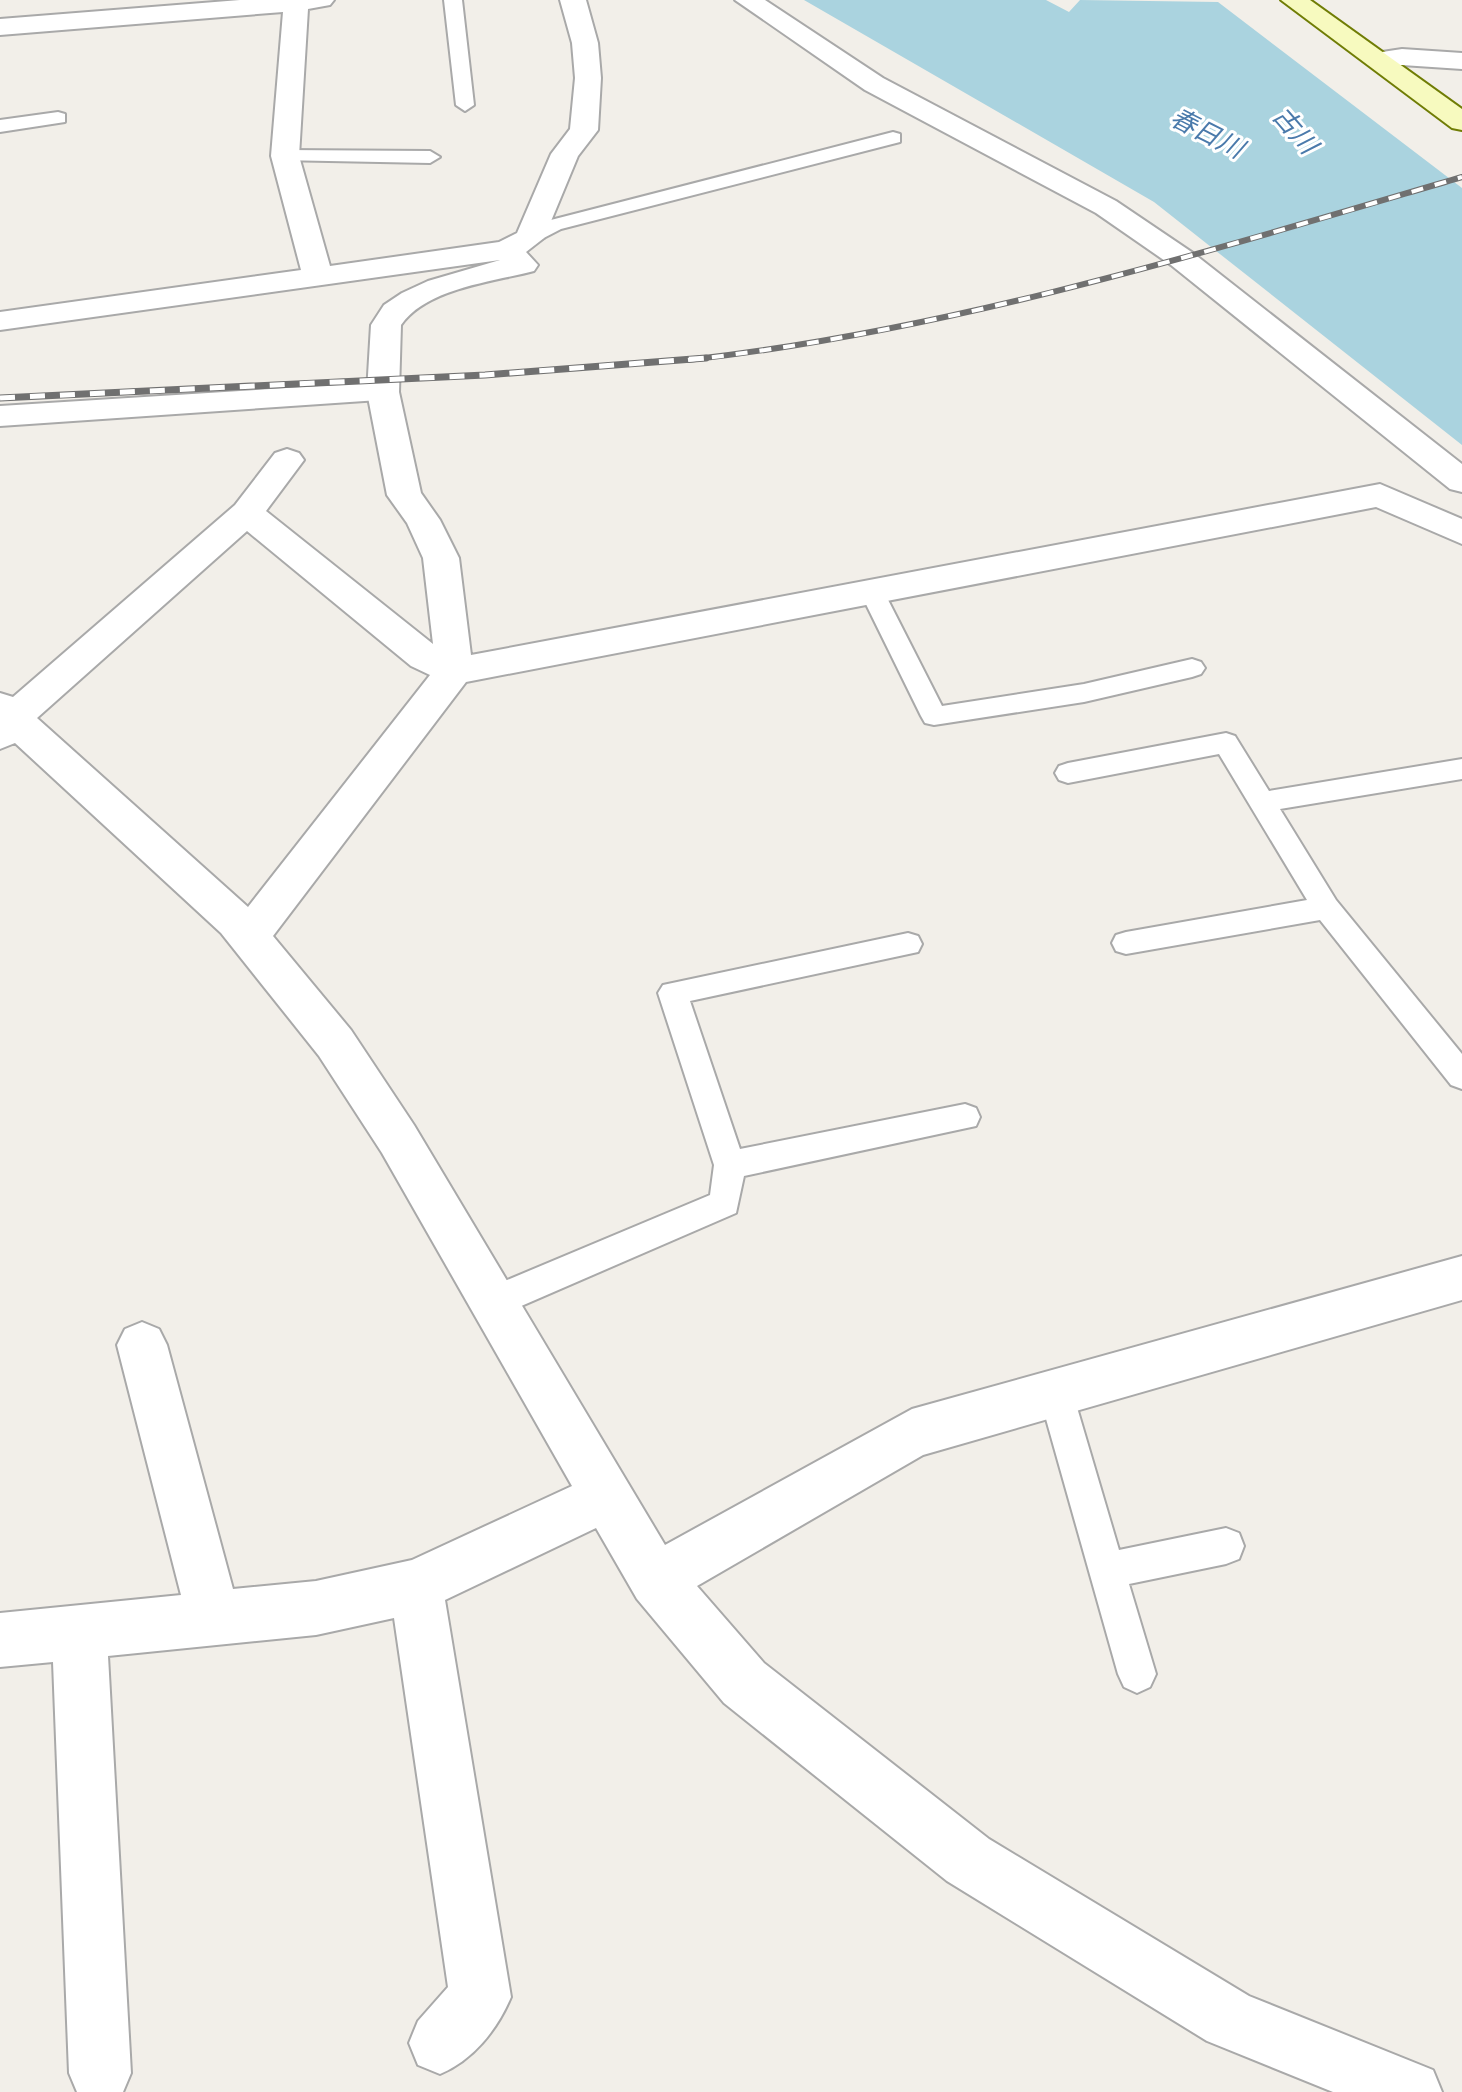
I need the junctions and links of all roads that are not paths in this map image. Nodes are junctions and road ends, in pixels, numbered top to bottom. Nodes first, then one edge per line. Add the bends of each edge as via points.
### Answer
1 (453, 0) edge
2 (573, 0) edge
3 (748, 0) edge
4 (1294, 0) edge
5 (314, 1) edge
6 (176, 6) edge
7 (0, 27) edge
8 (1378, 60) junction
9 (1462, 61) edge
10 (465, 105) dead end
11 (58, 118) dead end
12 (1462, 122) edge
13 (0, 126) edge
14 (893, 138) dead end
15 (285, 156) junction
16 (430, 157) dead end
17 (518, 244) junction
18 (317, 274) junction
19 (0, 321) edge
20 (383, 392) junction
21 (0, 416) edge
22 (287, 460) dead end
23 (1462, 481) edge
24 (247, 513) junction
25 (1462, 533) edge
26 (872, 592) junction
27 (1192, 668) dead end
28 (454, 671) junction
29 (4, 720) edge
30 (1462, 769) edge
31 (1068, 773) dead end
32 (1261, 802) junction
33 (1326, 908) junction
34 (249, 937) junction
35 (1126, 943) dead end
36 (908, 944) dead end
37 (1462, 1076) edge
38 (965, 1117) dead end
39 (730, 1165) junction
40 (1462, 1278) edge
41 (493, 1302) junction
42 (142, 1345) dead end
43 (1056, 1394) junction
44 (607, 1496) junction
45 (1226, 1546) dead end
46 (1107, 1571) junction
47 (656, 1580) junction
48 (416, 1586) junction
49 (214, 1619) junction
50 (79, 1633) junction
51 (0, 1640) edge
52 (1137, 1674) dead end
53 (440, 2043) dead end
54 (100, 2073) dead end
55 (1411, 2092) edge

1 - 10 lane
2 - 17 street via 588,78 584,130 565,154
3 - 23 street via 874,84 1106,207 1182,259
4 - 8 main road
5 - 6 street
5 - 15 street
6 - 7 street
8 - 9 street
8 - 12 main road
11 - 13 lane
14 - 17 lane via 554,225
15 - 16 lane
15 - 18 street
17 - 18 street
17 - 20 street via 523,265 439,287 395,312 386,325
18 - 19 street
20 - 21 street
20 - 28 street via 404,495 441,558
22 - 24 street
24 - 28 street via 424,657
24 - 29 street
25 - 26 street via 1380,495
26 - 27 lane via 934,716 1084,693
26 - 28 street
28 - 34 street
29 - 34 street
30 - 32 lane
31 - 32 lane via 1226,743
32 - 33 lane
33 - 35 lane
33 - 37 lane
34 - 41 street via 335,1043
36 - 39 lane via 673,993
38 - 39 lane
39 - 41 lane via 725,1203
40 - 43 street
41 - 44 street
42 - 49 street
43 - 46 lane
43 - 47 street via 912,1434
44 - 47 street
44 - 48 street
45 - 46 lane
46 - 52 lane
47 - 55 street via 744,1683 968,1860 1229,2019
48 - 49 street via 316,1608
48 - 53 street via 480,1997
49 - 50 street
50 - 51 street
50 - 54 street

